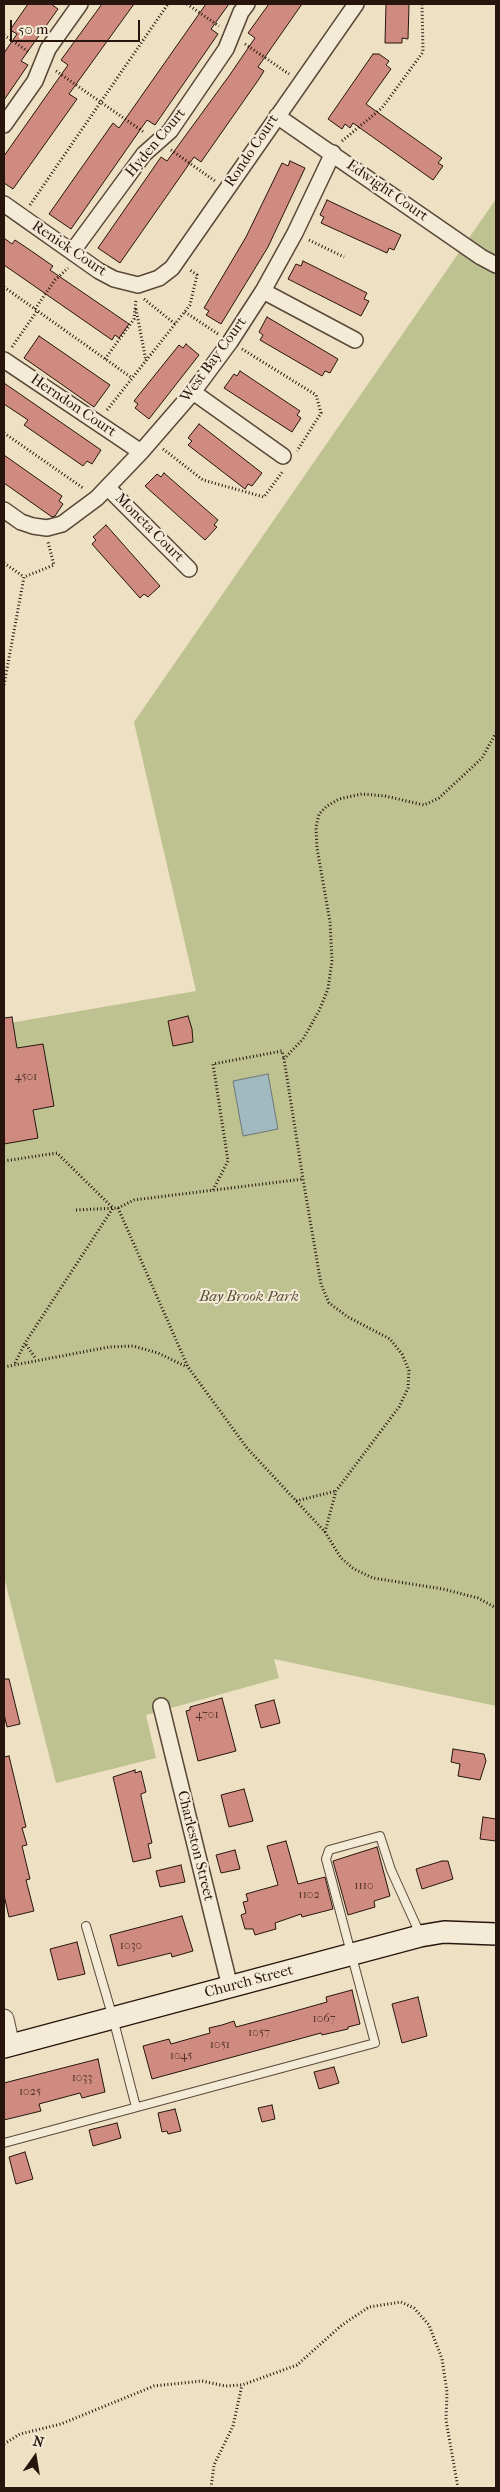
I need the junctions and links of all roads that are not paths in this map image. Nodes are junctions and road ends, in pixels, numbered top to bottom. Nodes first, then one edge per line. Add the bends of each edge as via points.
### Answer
1 (80, 4) edge
2 (246, 4) edge
3 (356, 4) edge
4 (277, 116) junction
5 (4, 125) edge
6 (333, 153) junction
7 (4, 204) edge
8 (76, 255) junction
9 (496, 266) edge
10 (138, 284) joint
11 (263, 291) junction
12 (355, 340) dead end
13 (7, 355) edge
14 (193, 392) junction
15 (141, 452) junction
16 (283, 456) dead end
17 (108, 488) junction
18 (4, 510) edge
19 (190, 569) dead end
20 (161, 1706) dead end
21 (86, 1926) dead end
22 (496, 1934) edge
23 (420, 1936) junction
24 (352, 1954) junction
25 (230, 1986) junction
26 (113, 2018) junction
27 (4, 2019) edge
28 (7, 2047) edge
29 (136, 2108) junction
30 (4, 2142) edge

1 - 5 street via 42,61 35,82
2 - 8 street, Hyden Court via 226,49 170,131 144,154
3 - 4 street, Rondo Court
4 - 6 street, Edwight Court
4 - 10 street, Rondo Court via 172,268 159,278
6 - 9 street, Edwight Court
6 - 11 street, West Bay Court
7 - 8 street, Renick Court
8 - 10 street, Renick Court via 114,279
11 - 12 street
11 - 14 street, West Bay Court
13 - 15 street, Herndon Court
14 - 15 street, West Bay Court
14 - 16 street
15 - 17 street, West Bay Court
17 - 18 street, West Bay Court via 75,516 47,528 21,522
17 - 19 street, Moneta Court
20 - 25 street, Charleston Street
21 - 26 lane
22 - 23 main road, Church Street via 444,1932
23 - 24 main road, Church Street
23 - 24 lane via 380,1836 329,1850 326,1859
24 - 25 main road, Church Street
24 - 29 lane via 375,2043
25 - 26 main road, Church Street
26 - 28 main road, Church Street
26 - 29 lane
27 - 28 street
29 - 30 lane

